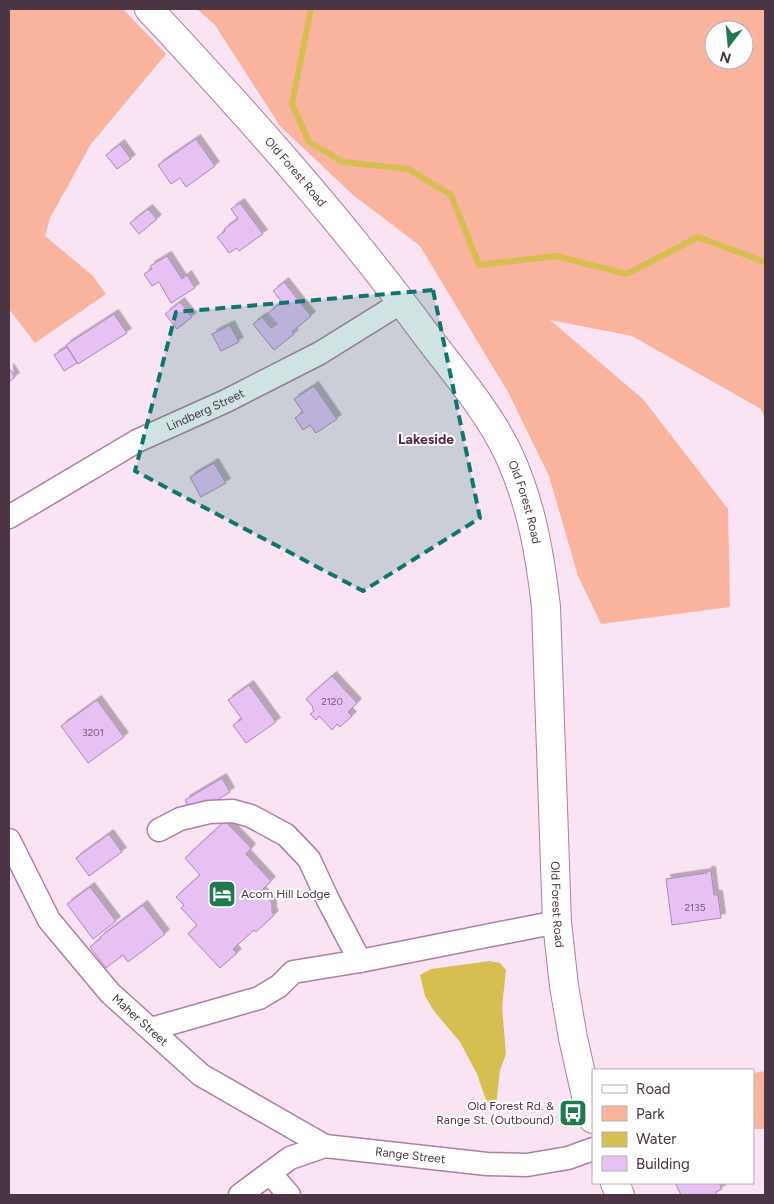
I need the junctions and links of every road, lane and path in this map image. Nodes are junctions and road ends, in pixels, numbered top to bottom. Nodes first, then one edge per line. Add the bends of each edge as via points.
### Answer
1 (149, 9) edge
2 (402, 302) junction
3 (9, 517) edge
4 (159, 830) dead end
5 (9, 840) edge
6 (557, 922) junction
7 (360, 961) junction
8 (150, 1029) junction
9 (592, 1115) edge
10 (325, 1146) junction
11 (592, 1149) edge
12 (270, 1173) junction
13 (240, 1195) edge
14 (289, 1195) edge

1 - 2 main road, Old Forest Road via 311,190
2 - 3 street, Lindberg Street via 320,353 137,442
2 - 6 main road, Old Forest Road via 482,410 508,453 528,504 546,607
4 - 7 street via 209,812 233,811 251,816 286,835 309,859
5 - 8 street, Maher Street via 49,920 110,993
6 - 7 street
6 - 9 main road, Old Forest Road via 572,1038
7 - 8 street via 293,972 279,986 259,998
8 - 10 street, Maher Street via 201,1074
10 - 11 street, Range Street via 527,1166
10 - 12 street, Range Street via 290,1158
12 - 13 street, Range Street
12 - 14 street

